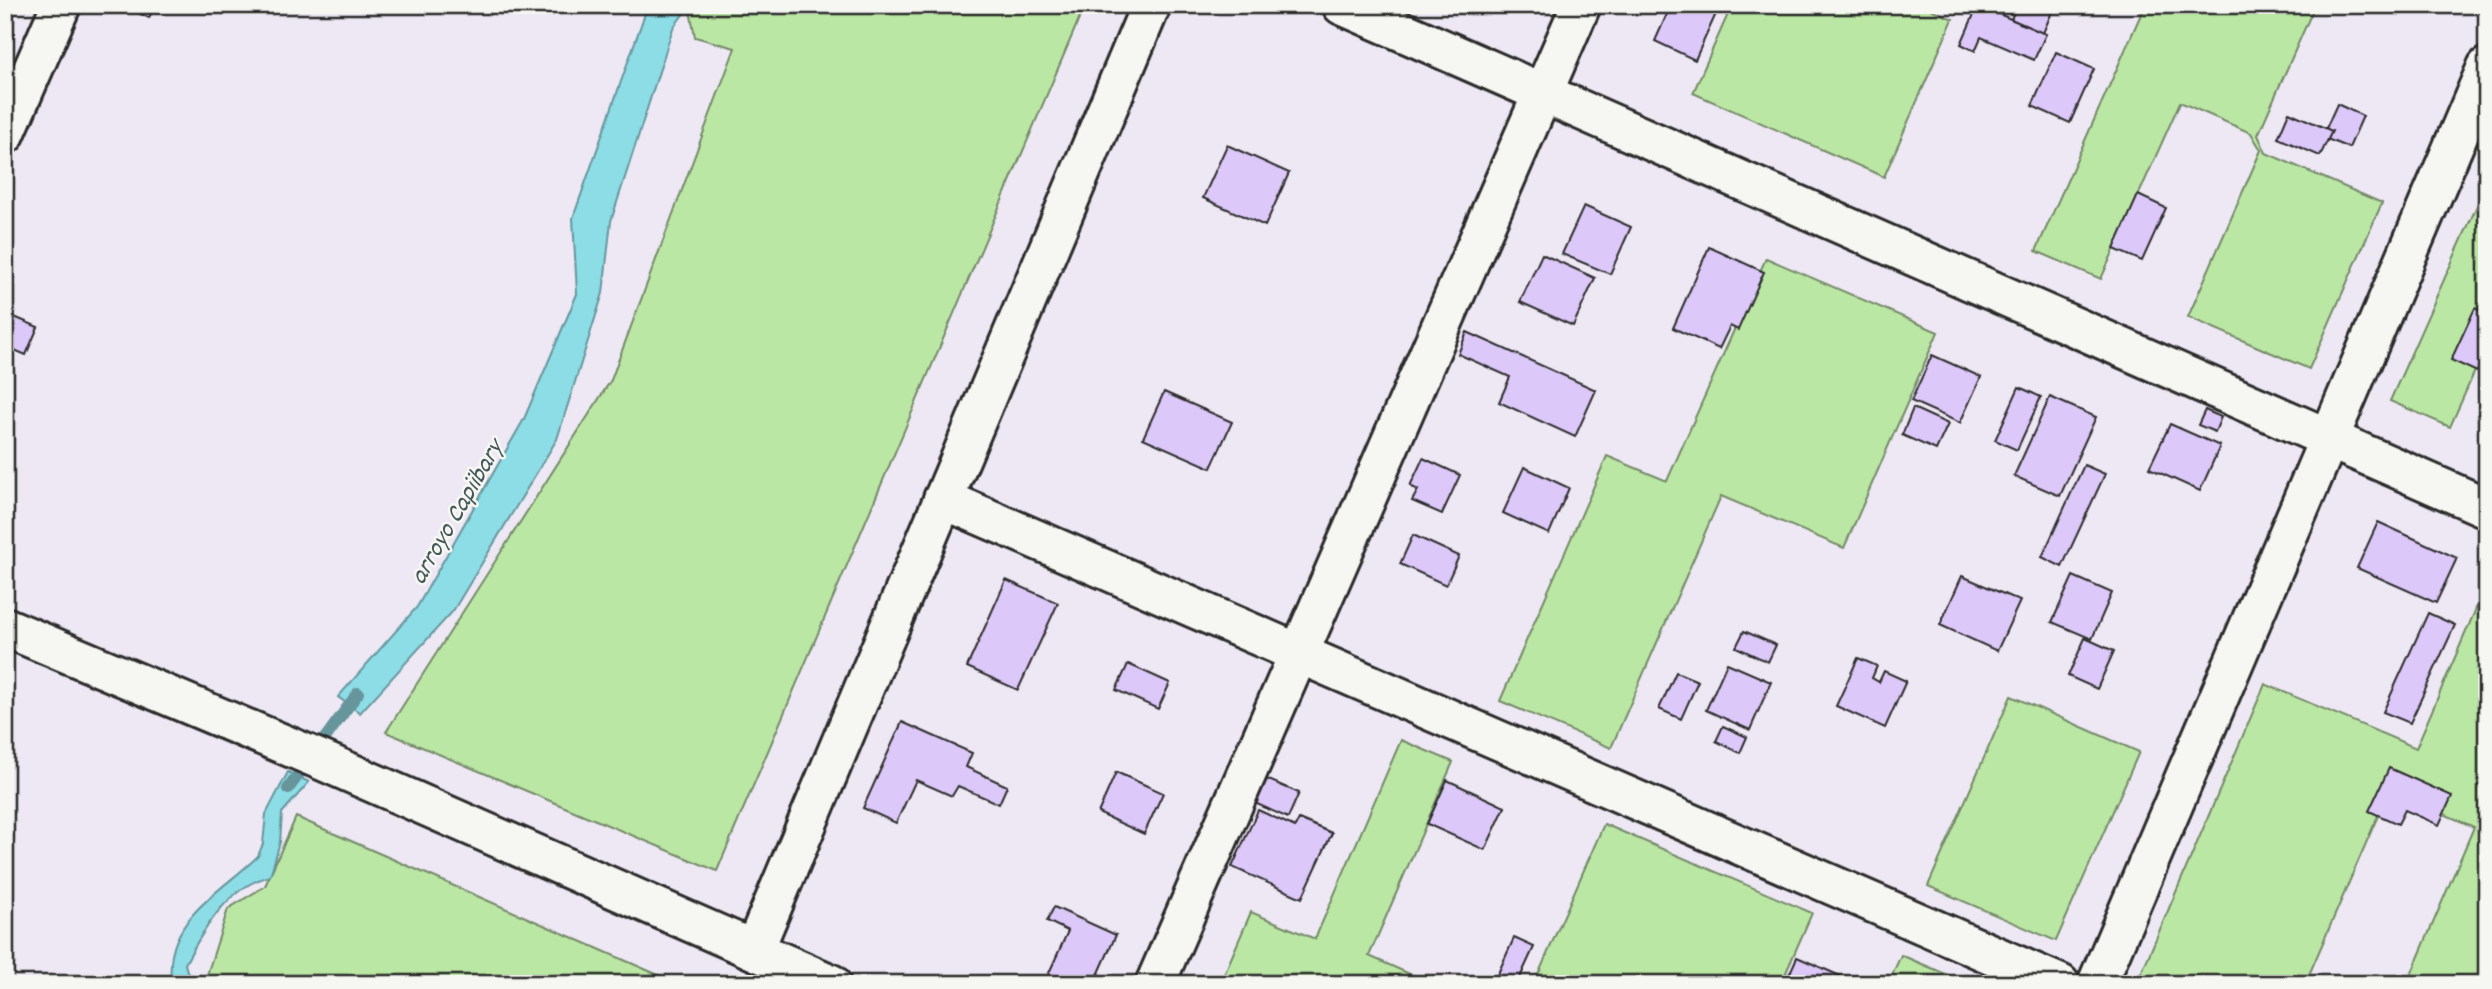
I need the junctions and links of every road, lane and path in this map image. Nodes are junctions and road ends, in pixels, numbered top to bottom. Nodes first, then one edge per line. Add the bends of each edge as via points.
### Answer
1 (61, 5) edge
2 (1151, 5) edge
3 (1342, 5) edge
4 (1581, 5) edge
5 (2487, 67) edge
6 (14, 87) edge
7 (1542, 93) junction
8 (5, 134) edge
9 (2329, 438) junction
10 (943, 499) junction
11 (2487, 508) edge
12 (5, 627) edge
13 (1299, 653) junction
14 (754, 950) junction
15 (831, 984) edge
16 (1155, 984) edge
17 (2060, 984) edge
18 (2097, 984) edge

1 - 6 street
2 - 10 street
3 - 7 street
4 - 7 street
5 - 9 street
6 - 8 street
7 - 9 street
7 - 13 street
9 - 11 street
9 - 18 street
10 - 13 street
10 - 14 street
12 - 14 street
13 - 16 street
13 - 17 street
14 - 15 street

